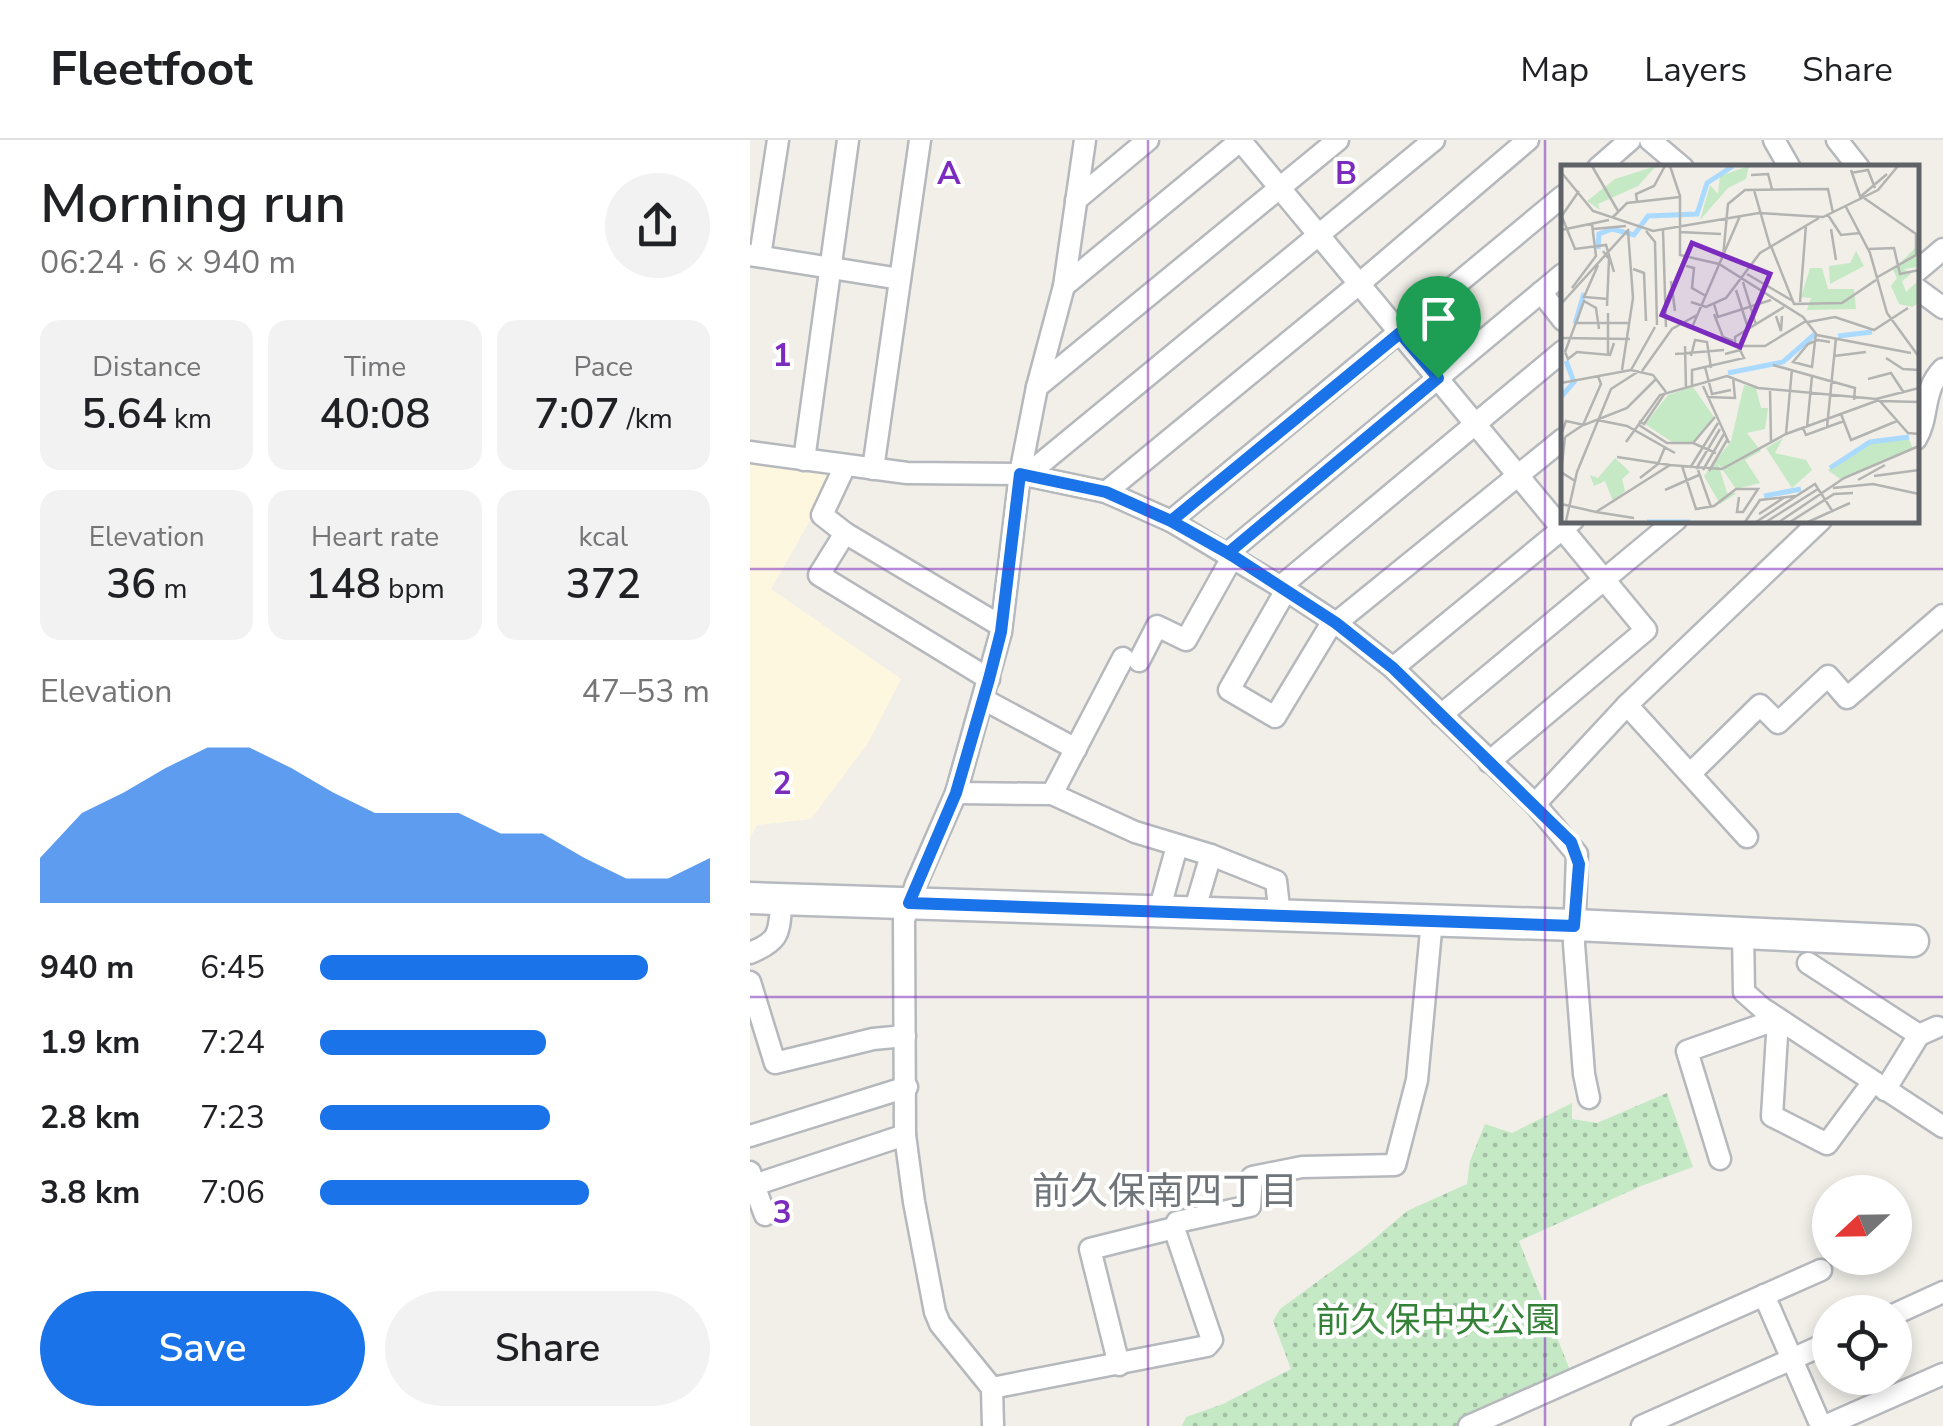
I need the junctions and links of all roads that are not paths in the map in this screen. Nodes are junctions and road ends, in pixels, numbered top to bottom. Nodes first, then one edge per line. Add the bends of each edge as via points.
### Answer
1 (778, 140) edge
2 (848, 140) edge
3 (920, 140) edge
4 (1084, 140) edge
5 (1148, 140) edge
6 (1241, 140) edge
7 (1338, 140) edge
8 (1434, 140) edge
9 (1528, 140) edge
10 (1630, 140) edge
11 (1650, 140) edge
12 (1837, 140) edge
13 (1601, 165) edge
14 (1680, 165) edge
15 (1857, 165) edge
16 (1279, 188) junction
17 (1561, 198) edge
18 (1076, 200) junction
19 (1318, 234) junction
20 (1943, 249) edge
21 (755, 256) edge
22 (829, 266) junction
23 (1918, 270) edge
24 (1561, 276) edge
25 (900, 279) junction
26 (1359, 284) junction
27 (1064, 286) junction
28 (1918, 289) edge
29 (1541, 292) junction
30 (1943, 308) edge
31 (1561, 317) edge
32 (1400, 333) junction
33 (1561, 353) edge
34 (1943, 369) edge
35 (1438, 378) junction
36 (1038, 388) junction
37 (1476, 424) junction
38 (1918, 436) edge
39 (1561, 441) edge
40 (750, 452) edge
41 (804, 460) junction
42 (846, 466) junction
43 (874, 468) junction
44 (1020, 474) junction
45 (1519, 476) junction
46 (1106, 492) junction
47 (1561, 518) edge
48 (1171, 521) junction
49 (1674, 522) edge
50 (1819, 522) edge
51 (1567, 524) edge
52 (844, 533) junction
53 (1230, 555) junction
54 (1604, 580) junction
55 (1284, 588) junction
56 (1943, 615) edge
57 (1335, 622) junction
58 (1001, 626) junction
59 (1393, 668) junction
60 (986, 689) junction
61 (1627, 705) junction
62 (1441, 715) junction
63 (1076, 749) junction
64 (1489, 762) junction
65 (1690, 774) junction
66 (956, 793) junction
67 (1052, 794) junction
68 (1535, 804) junction
69 (1748, 837) dead end
70 (1177, 846) junction
71 (1211, 855) junction
72 (750, 898) edge
73 (782, 899) junction
74 (909, 903) junction
75 (1159, 911) junction
76 (1194, 912) junction
77 (1280, 916) junction
78 (1432, 920) junction
79 (1574, 926) junction
80 (1743, 933) junction
81 (1913, 940) dead end
82 (750, 954) edge
83 (1808, 963) dead end
84 (750, 982) edge
85 (1778, 1019) junction
86 (905, 1036) junction
87 (1879, 1086) junction
88 (907, 1087) junction
89 (1589, 1098) dead end
90 (1943, 1127) edge
91 (905, 1134) junction
92 (750, 1136) edge
93 (1720, 1158) dead end
94 (752, 1178) edge
95 (765, 1215) dead end
96 (1174, 1228) junction
97 (1812, 1274) edge
98 (1943, 1292) edge
99 (1764, 1295) junction
100 (1912, 1306) edge
101 (1812, 1350) edge
102 (1792, 1359) junction
103 (1119, 1364) junction
104 (1943, 1374) edge
105 (992, 1388) junction
106 (993, 1426) edge
107 (1469, 1426) edge
108 (1642, 1426) edge
109 (1823, 1426) edge

1 - 21 street
2 - 22 street
3 - 25 street
4 - 18 street
5 - 18 street
6 - 16 street
6 - 27 street
7 - 16 street
8 - 19 street
9 - 26 street
10 - 13 street
11 - 14 street
12 - 15 street
16 - 19 street
16 - 36 street
17 - 32 street
18 - 27 street
19 - 26 street
19 - 44 street via 1039,466
20 - 23 street
21 - 22 street
22 - 25 street
22 - 41 street
24 - 29 street
25 - 43 street
26 - 32 street
26 - 46 street
27 - 36 street
28 - 30 street
29 - 31 street
29 - 35 street
32 - 35 street
32 - 48 street
33 - 37 street
34 - 38 street via 1931,381
35 - 37 street
35 - 53 street
36 - 44 street
37 - 45 street
37 - 55 street
39 - 45 street
40 - 41 street
41 - 42 street
42 - 43 street
42 - 52 street via 822,515
43 - 44 street
44 - 46 street
44 - 58 street
45 - 47 street
45 - 57 street
46 - 48 street
48 - 53 street
49 - 54 street
50 - 61 street
51 - 54 street
51 - 59 street
52 - 58 street
52 - 60 street via 820,575
53 - 55 street
53 - 63 street via 1186,640 1158,626
54 - 62 street
54 - 64 street via 1646,630
55 - 57 street
55 - 57 street via 1229,690 1275,716
56 - 65 street via 1847,698 1828,676 1778,722 1760,705
57 - 59 street
58 - 60 street
59 - 62 street
60 - 63 street
60 - 66 street
61 - 65 street
61 - 68 street
62 - 64 street
63 - 67 street
64 - 68 street
65 - 69 street
66 - 67 street
66 - 74 street
67 - 70 street
68 - 79 street via 1577,854
70 - 71 street
70 - 75 street
71 - 76 street
71 - 77 street via 1276,881
72 - 73 street
73 - 74 street
73 - 82 street via 779,934
74 - 75 street
74 - 86 street via 903,929
75 - 76 street
76 - 77 street
77 - 78 street
78 - 79 street
78 - 96 street via 1417,1080 1396,1165 1302,1167 1252,1177 1250,1206
79 - 80 street
79 - 89 street
80 - 81 street
80 - 85 street via 1744,992
83 - 87 street via 1928,1031
84 - 86 street via 775,1063
85 - 87 street
85 - 87 street via 1772,1116 1827,1144
85 - 93 street via 1687,1051
86 - 88 street
87 - 90 street
88 - 91 street
88 - 92 street
91 - 94 street
91 - 105 street via 935,1312
94 - 95 street
96 - 103 street via 1090,1249
96 - 103 street via 1212,1340
97 - 99 street
98 - 100 street
99 - 102 street
99 - 107 street
101 - 102 street
102 - 108 street
102 - 109 street
103 - 105 street
104 - 109 street
105 - 106 street

